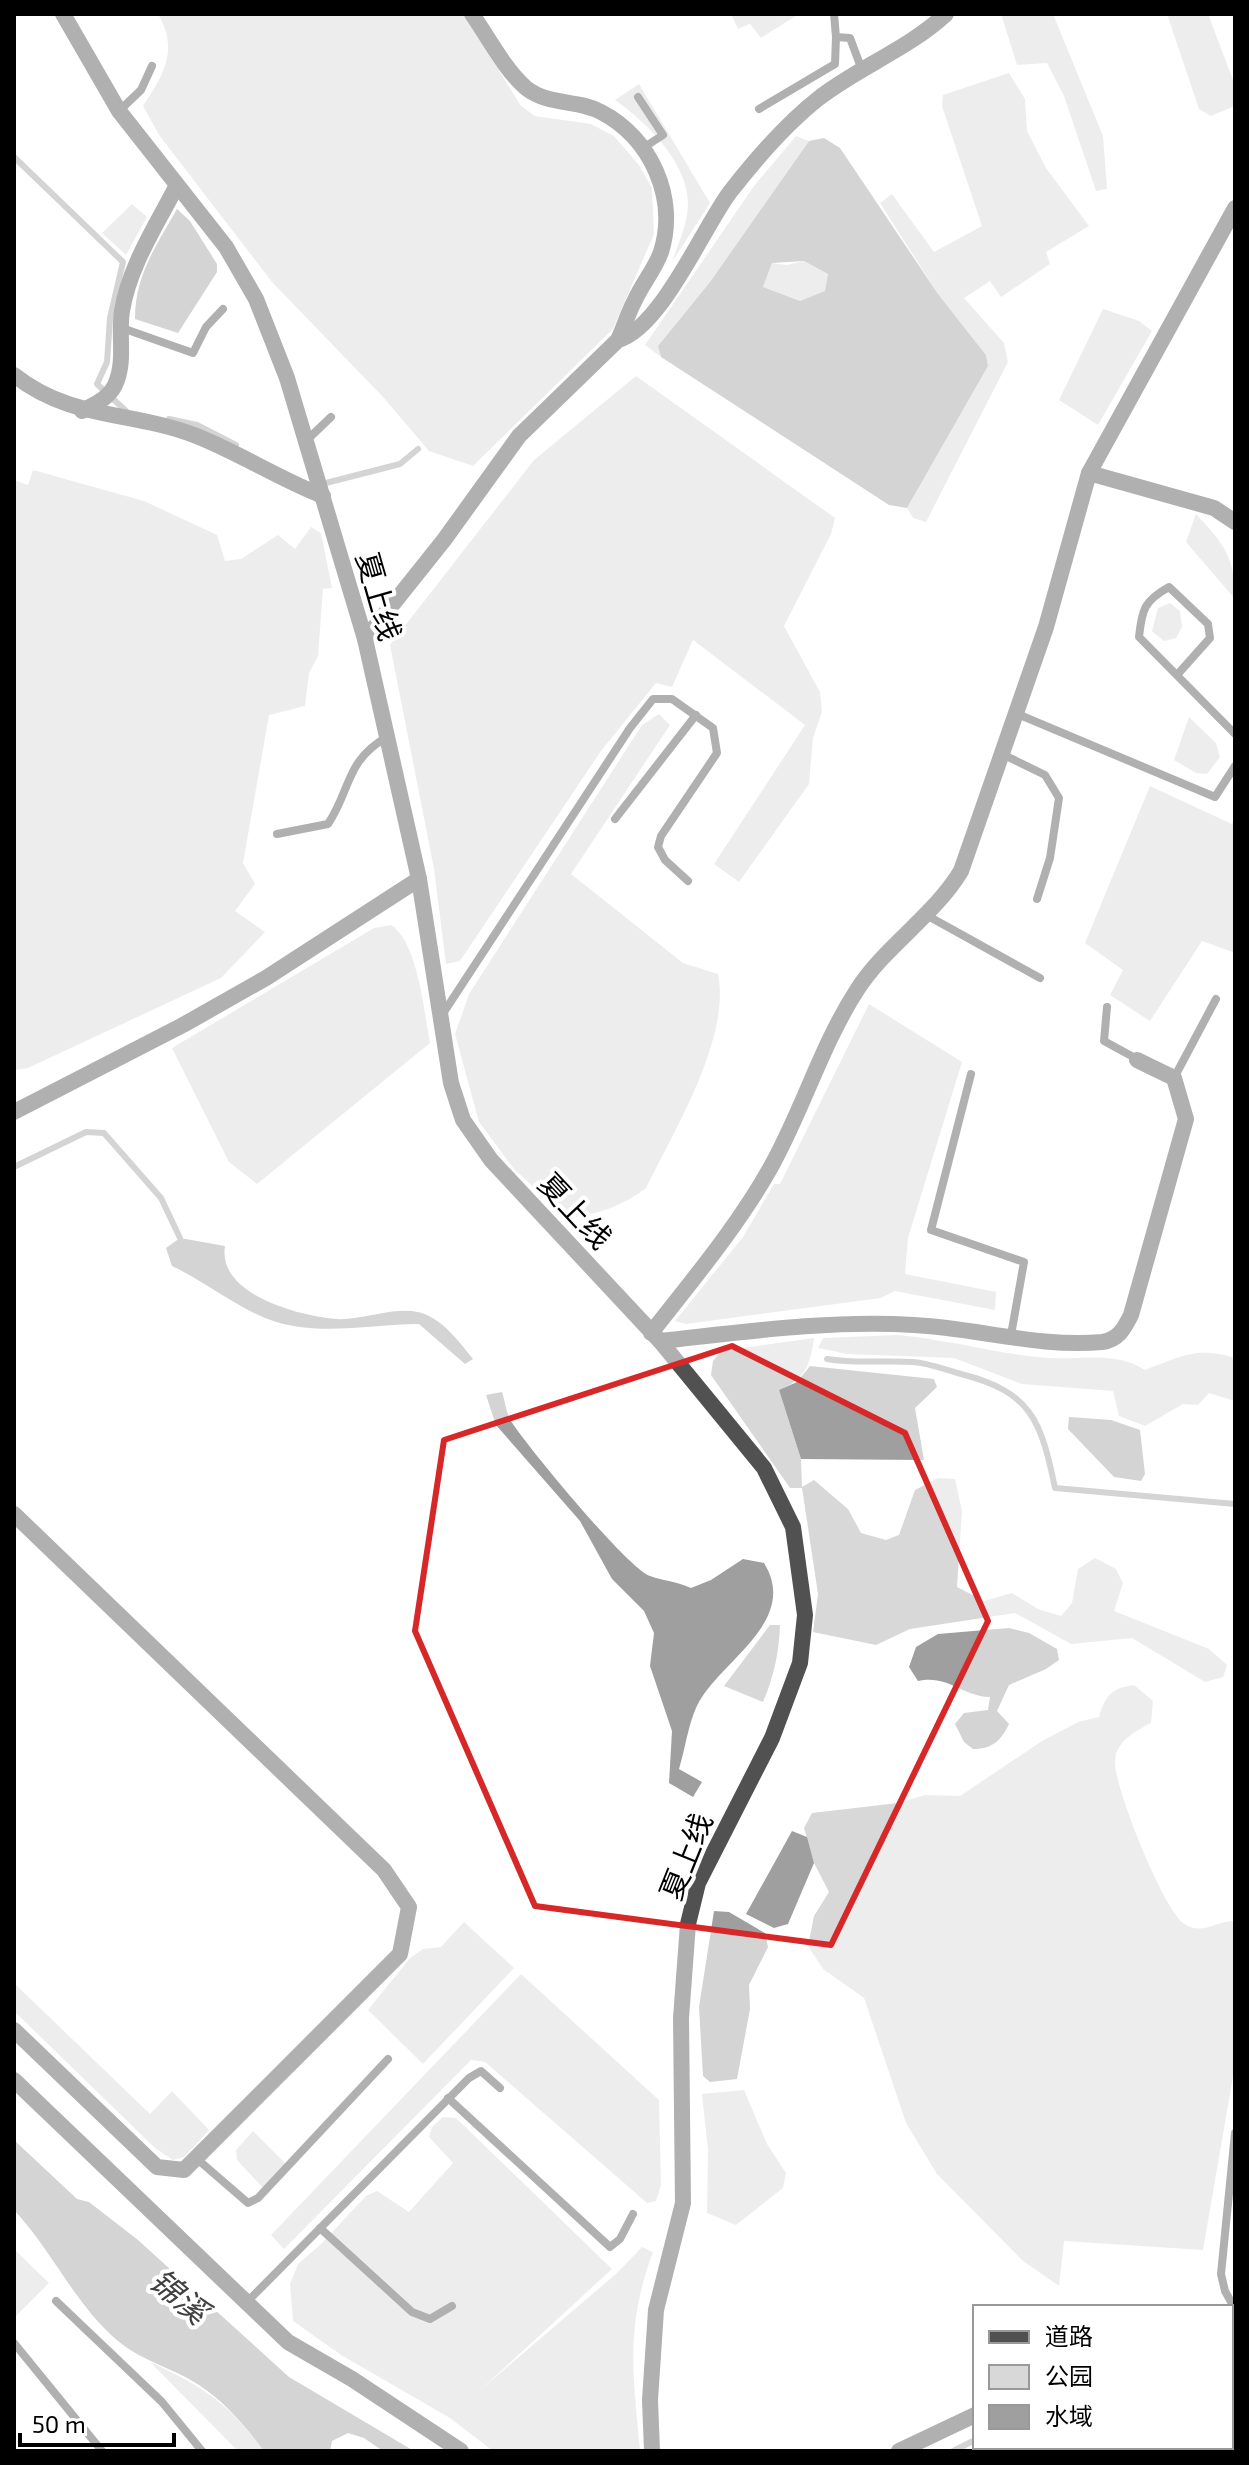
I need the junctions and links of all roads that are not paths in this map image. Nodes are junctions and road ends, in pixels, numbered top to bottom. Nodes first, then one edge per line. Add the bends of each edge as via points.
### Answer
1 (63, 14) edge
2 (472, 14) edge
3 (834, 14) edge
4 (946, 14) edge
5 (930, 21) edge
6 (836, 37) junction
7 (152, 66) dead end
8 (863, 70) junction
9 (638, 97) dead end
10 (759, 109) dead end
11 (119, 111) junction
12 (643, 148) junction
13 (176, 187) junction
14 (1235, 208) edge
15 (223, 309) dead end
16 (122, 328) junction
17 (618, 340) junction
18 (14, 375) edge
19 (82, 411) junction
20 (331, 417) dead end
21 (308, 439) junction
22 (1089, 473) junction
23 (323, 496) junction
24 (1235, 522) edge
25 (365, 639) junction
26 (1177, 675) junction
27 (1015, 713) junction
28 (696, 715) junction
29 (1235, 734) edge
30 (387, 737) junction
31 (1002, 754) junction
32 (1235, 766) edge
33 (615, 819) dead end
34 (277, 834) dead end
35 (419, 879) junction
36 (688, 881) dead end
37 (1037, 899) dead end
38 (928, 916) junction
39 (1040, 978) dead end
40 (1216, 999) dead end
41 (1107, 1007) dead end
42 (441, 1018) junction
43 (1137, 1060) joint
44 (971, 1074) dead end
45 (1174, 1078) junction
46 (14, 1112) edge
47 (1011, 1335) junction
48 (655, 1337) junction
49 (14, 1514) edge
50 (14, 2030) edge
51 (388, 2059) dead end
52 (14, 2080) edge
53 (500, 2088) dead end
54 (448, 2098) junction
55 (1235, 2133) edge
56 (196, 2158) junction
57 (633, 2214) dead end
58 (320, 2228) junction
59 (56, 2301) dead end
60 (246, 2302) junction
61 (1231, 2305) edge
62 (452, 2306) dead end
63 (14, 2343) edge
64 (973, 2416) edge
65 (102, 2451) edge
66 (202, 2451) edge
67 (461, 2451) edge
68 (652, 2451) edge
69 (899, 2451) edge

1 - 11 street, 夏上线
2 - 12 street via 525,87 546,100 600,111
3 - 6 lane
4 - 5 street
5 - 8 street
6 - 8 lane via 850,38
6 - 10 lane via 835,64
7 - 11 lane via 141,90
8 - 17 street via 818,99 775,141 730,192 670,290 632,336
9 - 12 lane via 663,135
11 - 13 street, 夏上线
12 - 17 street via 661,181 665,234
13 - 16 street via 133,271
13 - 21 street, 夏上线 via 226,247 256,299
14 - 22 street
15 - 16 lane via 193,353
16 - 19 street via 114,387
17 - 25 street via 519,436
18 - 19 street via 34,391
19 - 23 street via 194,435
20 - 21 lane
21 - 23 street, 夏上线
22 - 24 street via 1214,508
22 - 27 street via 1046,627
23 - 25 street, 夏上线
25 - 30 street, 夏上线
26 - 26 lane via 1139,637 1150,597 1169,587 1208,624 1210,638
26 - 29 lane
27 - 31 street
27 - 32 lane via 1215,797
28 - 33 lane
28 - 36 lane via 713,728 717,753 658,847
28 - 42 lane via 672,699 653,699
30 - 34 lane via 369,747 354,767 328,824
30 - 35 street, 夏上线
31 - 37 lane via 1045,775 1059,798
31 - 38 street via 961,871
35 - 42 street, 夏上线
35 - 46 street via 266,978
38 - 39 lane
38 - 48 street via 857,990 773,1163 733,1230
40 - 45 lane
41 - 43 lane via 1104,1041
42 - 48 street, 夏上线 via 463,1120 491,1160
43 - 45 street
44 - 47 lane via 931,1230 1024,1262
45 - 47 street via 1186,1119 1131,1315 1121,1334 1106,1342 1086,1343
47 - 48 street via 867,1322
48 - 68 street, 夏上线 via 764,1468 782,1499 793,1527 805,1615 792,1693 698,1883 688,1924 681,2018 683,2203 656,2310
49 - 56 street via 384,1870 409,1907 400,1954
50 - 56 street via 157,2167 184,2170
51 - 56 lane via 258,2198 248,2203
52 - 60 street
53 - 54 lane via 481,2071
54 - 57 lane via 610,2247
54 - 58 lane
55 - 61 lane via 1221,2274
58 - 60 lane
58 - 62 lane via 412,2312 430,2319
59 - 66 lane via 162,2402
60 - 67 street via 288,2342
63 - 65 lane
64 - 69 street

